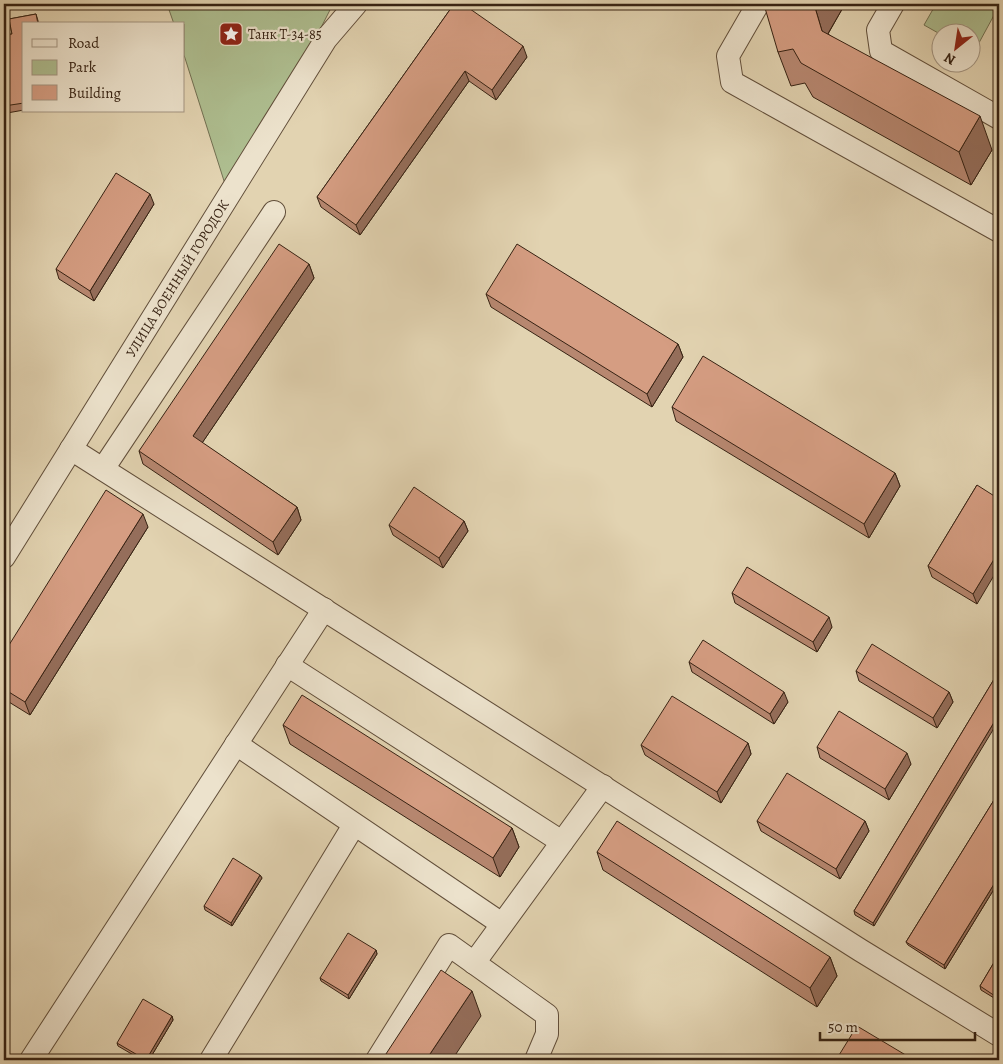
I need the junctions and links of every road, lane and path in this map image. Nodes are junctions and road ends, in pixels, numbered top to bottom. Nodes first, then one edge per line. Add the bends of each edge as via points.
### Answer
1 (340, 4) edge
2 (356, 4) edge
3 (758, 4) edge
4 (892, 4) edge
5 (326, 39) junction
6 (998, 115) edge
7 (274, 212) dead end
8 (999, 231) edge
9 (71, 449) junction
10 (103, 469) junction
11 (4, 558) edge
12 (324, 609) junction
13 (287, 665) junction
14 (236, 744) junction
15 (603, 786) junction
16 (354, 825) junction
17 (562, 842) junction
18 (502, 924) junction
19 (474, 963) junction
20 (999, 1035) edge
21 (31, 1060) edge
22 (211, 1060) edge
23 (377, 1060) edge
24 (536, 1060) edge

1 - 5 street
2 - 5 street, УЛИЦА ВОЕННЫЙ ГОРОДОК
3 - 8 street via 728,56 732,82
4 - 6 street via 878,30 882,51
5 - 9 street, УЛИЦА ВОЕННЫЙ ГОРОДОК
7 - 10 street
9 - 10 street
9 - 11 street, УЛИЦА ВОЕННЫЙ ГОРОДОК
10 - 12 street
12 - 13 street
12 - 15 street
13 - 14 street
13 - 17 street
14 - 16 street
14 - 21 street
15 - 17 street
15 - 20 street
16 - 18 street
16 - 22 street
17 - 18 street
18 - 19 street
19 - 23 street via 449,945
19 - 24 street via 547,1015 547,1034

